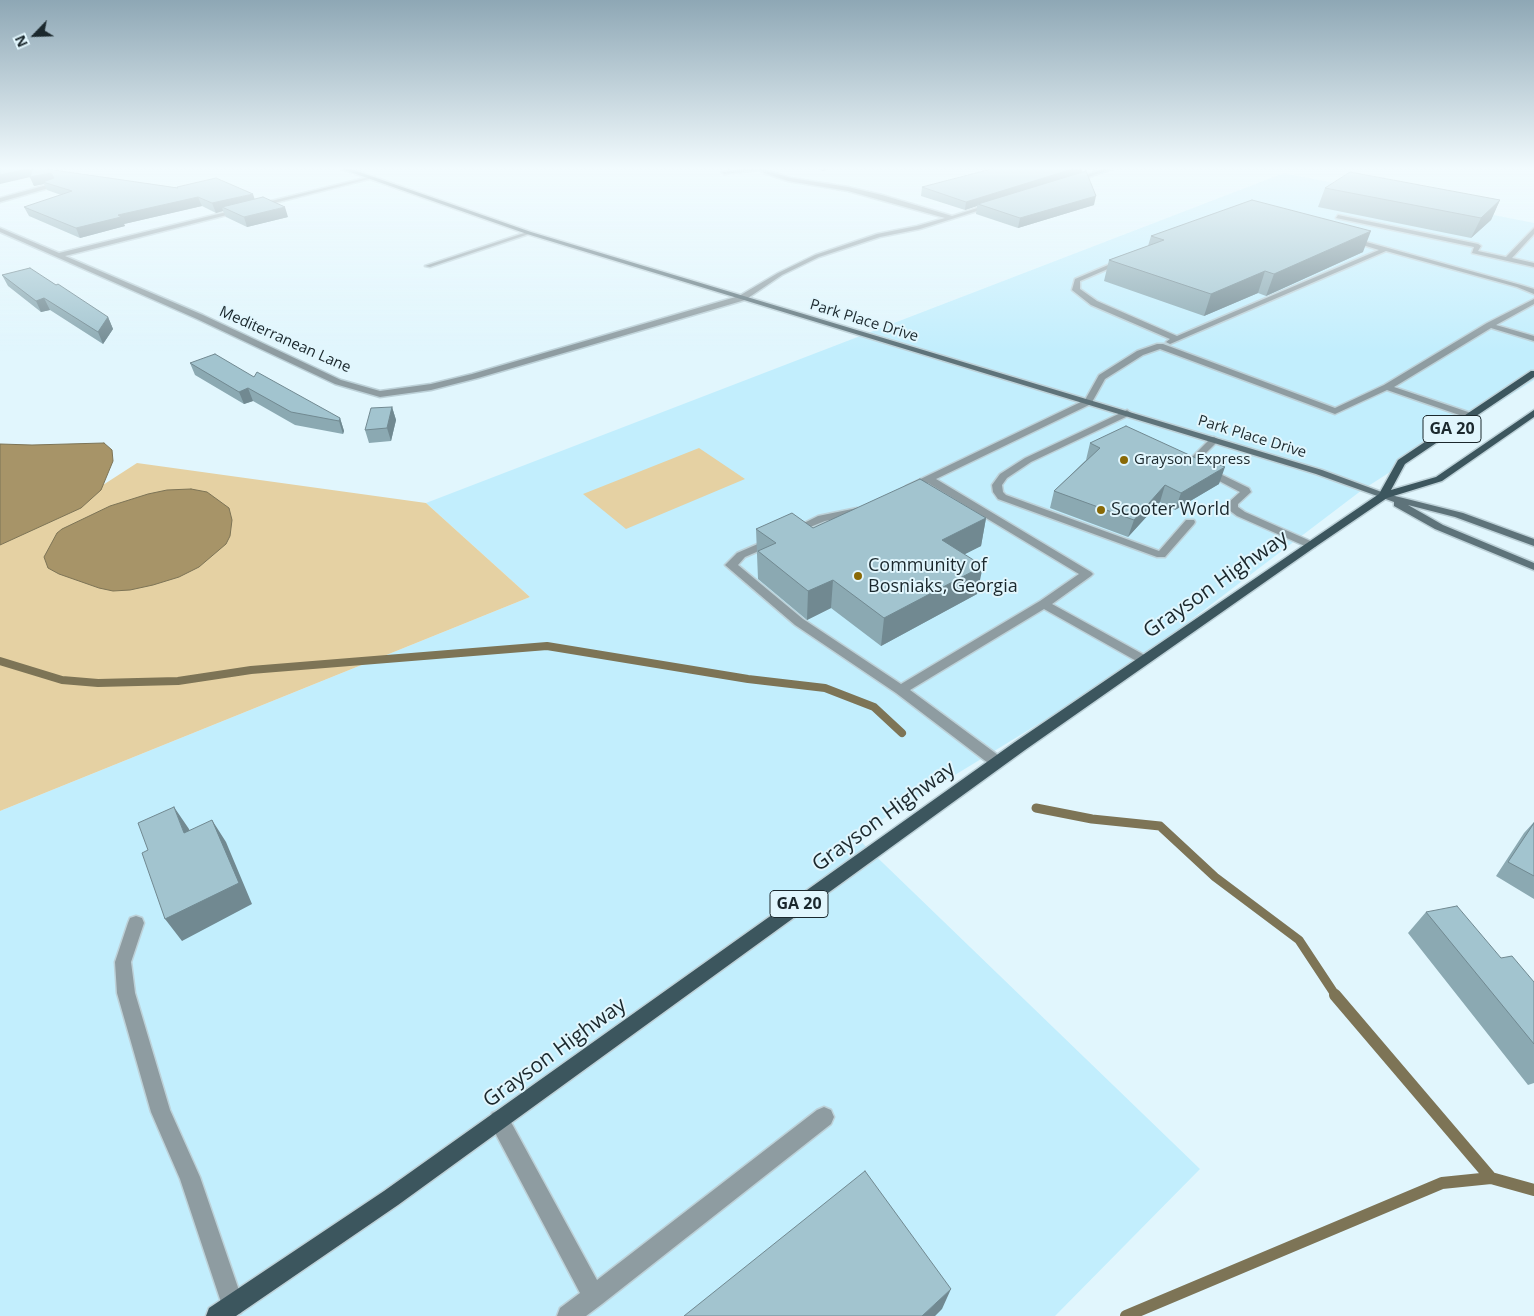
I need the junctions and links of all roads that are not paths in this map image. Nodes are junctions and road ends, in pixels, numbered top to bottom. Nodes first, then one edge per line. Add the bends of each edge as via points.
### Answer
1 (166, 228) edge
2 (515, 228) edge
3 (907, 228) edge
4 (1393, 228) edge
5 (0, 230) edge
6 (1534, 230) edge
7 (529, 233) junction
8 (1349, 239) edge
9 (1386, 249) junction
10 (60, 255) junction
11 (1130, 258) edge
12 (1508, 259) junction
13 (1534, 264) edge
14 (428, 266) dead end
15 (1534, 292) edge
16 (742, 298) junction
17 (1534, 301) edge
18 (1490, 325) junction
19 (1534, 339) edge
20 (1176, 340) junction
21 (1160, 346) junction
22 (1534, 373) edge
23 (1387, 387) junction
24 (1088, 402) junction
25 (1127, 413) junction
26 (1534, 413) edge
27 (1471, 416) junction
28 (1214, 440) junction
29 (928, 480) junction
30 (903, 491) edge
31 (1383, 496) junction
32 (870, 506) edge
33 (1190, 522) dead end
34 (1534, 543) edge
35 (1311, 546) junction
36 (1534, 567) edge
37 (1044, 604) junction
38 (1144, 660) junction
39 (900, 690) junction
40 (997, 762) junction
41 (136, 923) dead end
42 (824, 1117) dead end
43 (499, 1120) junction
44 (594, 1296) junction
45 (225, 1311) edge
46 (568, 1316) edge

1 - 10 street
2 - 7 street, Park Place Drive
3 - 16 street, Mediterranean Lane via 817,256
4 - 12 street via 1478,246 1474,252
5 - 10 street, Mediterranean Lane
6 - 12 street
7 - 14 street
7 - 16 street, Park Place Drive
8 - 9 street
9 - 15 street
9 - 20 street
10 - 16 street, Mediterranean Lane via 338,382 380,394 431,387 475,376
11 - 20 street via 1077,280 1076,290 1094,303
12 - 13 street
16 - 24 street, Park Place Drive
17 - 18 street
18 - 19 street
18 - 23 street
20 - 21 street
21 - 23 street via 1335,411
21 - 24 street via 1140,353 1102,377
22 - 27 main road, Grayson Highway / GA 20
23 - 27 street
24 - 25 street, Park Place Drive
24 - 29 street
25 - 28 street, Park Place Drive
25 - 33 street via 1028,460 1003,476 998,492 1002,497 1161,555
26 - 31 main road, Grayson Highway / GA 20 via 1439,479
27 - 31 main road, Grayson Highway / GA 20 via 1400,462
28 - 31 street, Park Place Drive via 1319,472
28 - 35 street via 1196,458 1207,471 1245,490 1233,503 1233,508
29 - 30 street
29 - 37 street via 1087,574
31 - 34 street via 1459,515
31 - 35 main road, Grayson Highway / GA 20
31 - 36 street via 1440,526
32 - 39 street via 853,514 822,518 741,555 731,565 799,622
35 - 38 main road, Grayson Highway / GA 20
37 - 38 street
37 - 39 street
38 - 40 main road, Grayson Highway / GA 20
39 - 40 street
40 - 43 main road, Grayson Highway / GA 20
41 - 45 street via 124,962 126,993 161,1112 190,1177
42 - 44 street
43 - 44 street
43 - 45 main road, Grayson Highway / GA 20
44 - 46 street

